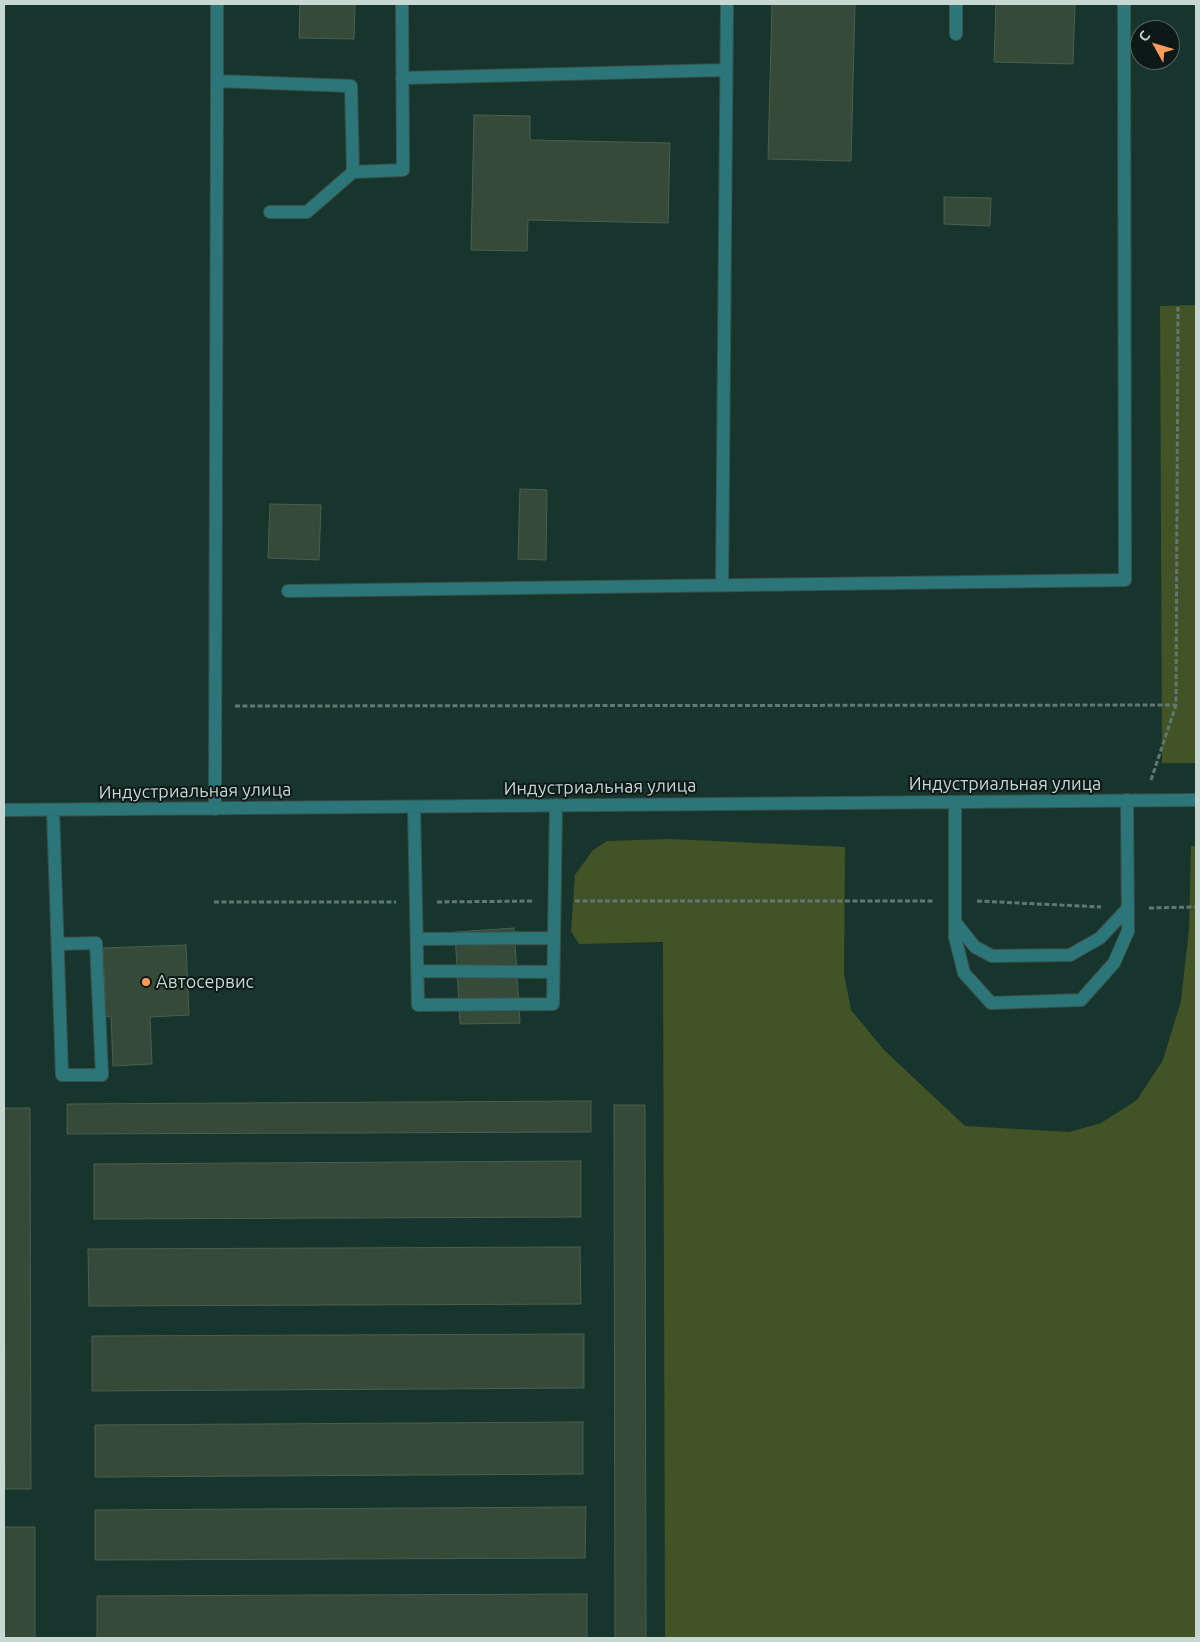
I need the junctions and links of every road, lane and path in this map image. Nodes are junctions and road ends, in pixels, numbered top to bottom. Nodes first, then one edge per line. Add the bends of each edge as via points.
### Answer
1 (217, 4) edge
2 (402, 4) edge
3 (726, 4) edge
4 (956, 4) edge
5 (1124, 4) edge
6 (956, 34) dead end
7 (726, 70) junction
8 (402, 78) junction
9 (217, 81) junction
10 (353, 172) junction
11 (270, 212) dead end
12 (1178, 307) dead end
13 (722, 585) junction
14 (288, 591) dead end
15 (1176, 705) junction
16 (215, 706) junction
17 (1127, 800) junction
18 (1145, 800) junction
19 (1196, 800) edge
20 (955, 802) junction
21 (556, 805) junction
22 (414, 807) junction
23 (215, 809) junction
24 (4, 810) edge
25 (53, 810) junction
26 (955, 900) junction
27 (554, 901) junction
28 (214, 902) dead end
29 (416, 902) junction
30 (1196, 907) edge
31 (1128, 908) junction
32 (955, 922) junction
33 (554, 938) junction
34 (417, 940) junction
35 (58, 944) dead end
36 (418, 971) junction
37 (553, 972) junction

1 - 9 street
2 - 8 street
3 - 7 street
4 - 6 street
5 - 13 street via 1125,580
7 - 8 street
7 - 13 street
8 - 10 street via 403,170
9 - 10 street via 351,86
9 - 16 street
10 - 11 street via 307,212
12 - 15 path
13 - 14 street
15 - 16 path
15 - 18 path
16 - 23 street
17 - 18 street, Индустриальная улица
17 - 20 street, Индустриальная улица
17 - 31 street
18 - 19 street, Индустриальная улица
20 - 21 street, Индустриальная улица
20 - 26 street
21 - 22 street, Индустриальная улица
21 - 27 street
22 - 23 street, Индустриальная улица
22 - 29 street
23 - 25 street, Индустриальная улица
24 - 25 street, Индустриальная улица
25 - 35 street via 62,1075 102,1075 96,942
26 - 27 path
26 - 31 path
26 - 32 street
27 - 29 path
27 - 33 street
28 - 29 path
29 - 34 street
30 - 31 path
31 - 32 street via 1100,938 1070,955 992,956 975,948
31 - 32 street via 1128,931 1114,963 1081,1000 991,1003 964,973 955,937
33 - 34 street
33 - 37 street
34 - 36 street
36 - 37 street
36 - 37 street via 418,1005 553,1004

